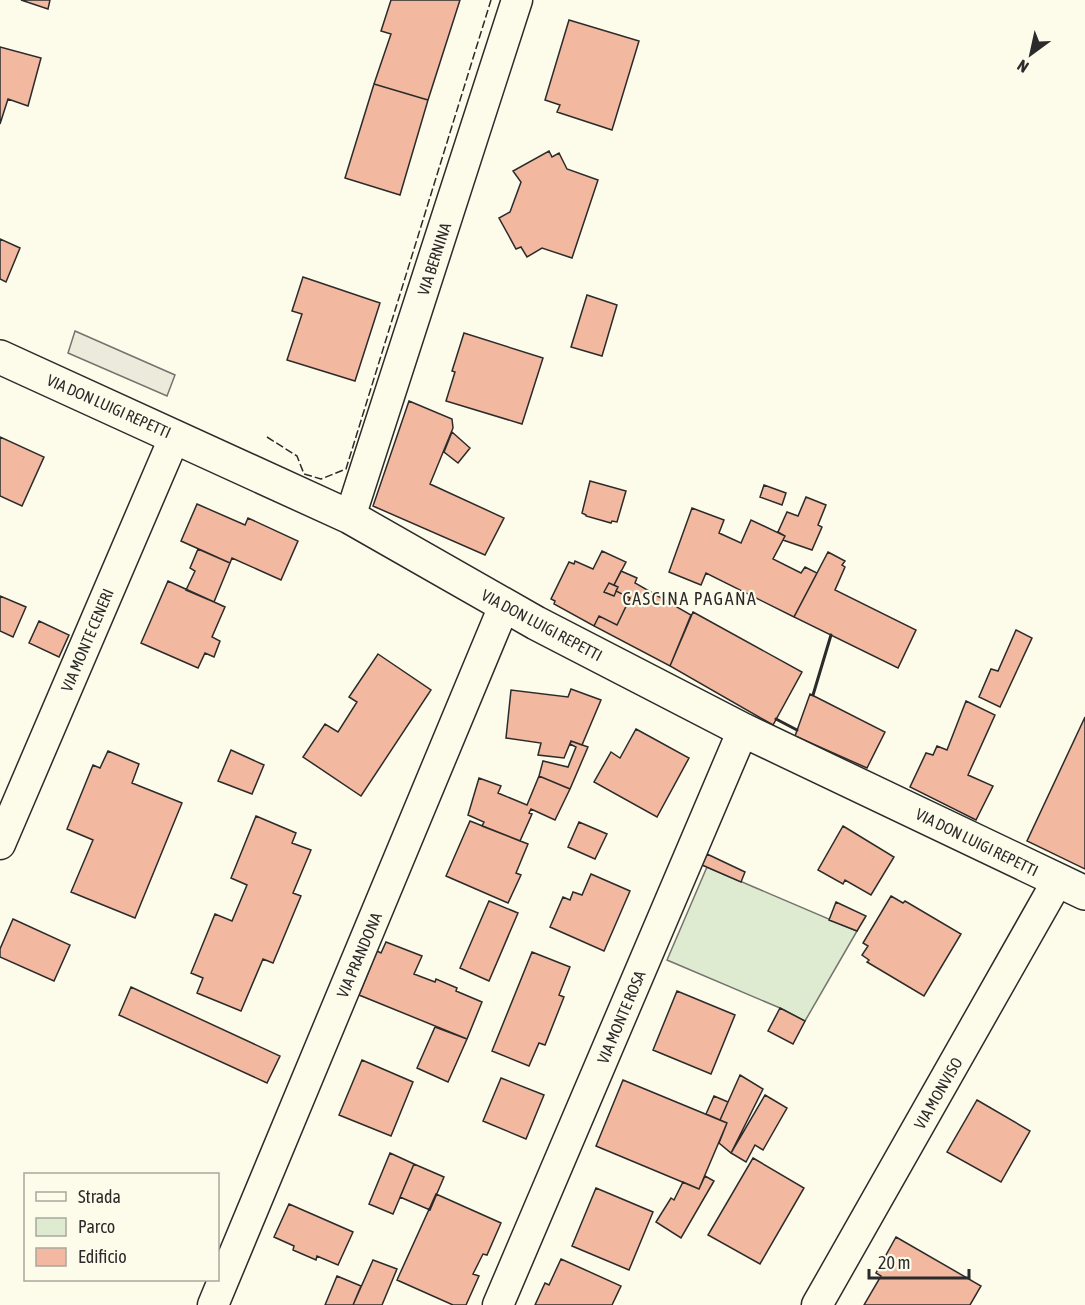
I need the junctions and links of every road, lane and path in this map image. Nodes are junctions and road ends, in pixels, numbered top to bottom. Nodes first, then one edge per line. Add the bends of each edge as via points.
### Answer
1 (517, 0) edge
2 (0, 357) edge
3 (175, 436) junction
4 (350, 517) junction
5 (504, 606) junction
6 (743, 730) junction
7 (0, 844) edge
8 (1071, 887) edge
9 (213, 1305) edge
10 (498, 1305) edge
11 (818, 1305) edge

1 - 4 street, VIA BERNINA
2 - 3 street, VIA DON LUIGI REPETTI
3 - 4 street, VIA DON LUIGI REPETTI
3 - 7 street, VIA MONTE CENERI
4 - 5 street, VIA DON LUIGI REPETTI
5 - 6 street, VIA DON LUIGI REPETTI
5 - 9 street, VIA PRANDONA
6 - 8 street, VIA DON LUIGI REPETTI
6 - 10 street, VIA MONTE ROSA
8 - 11 street, VIA MONVISO

